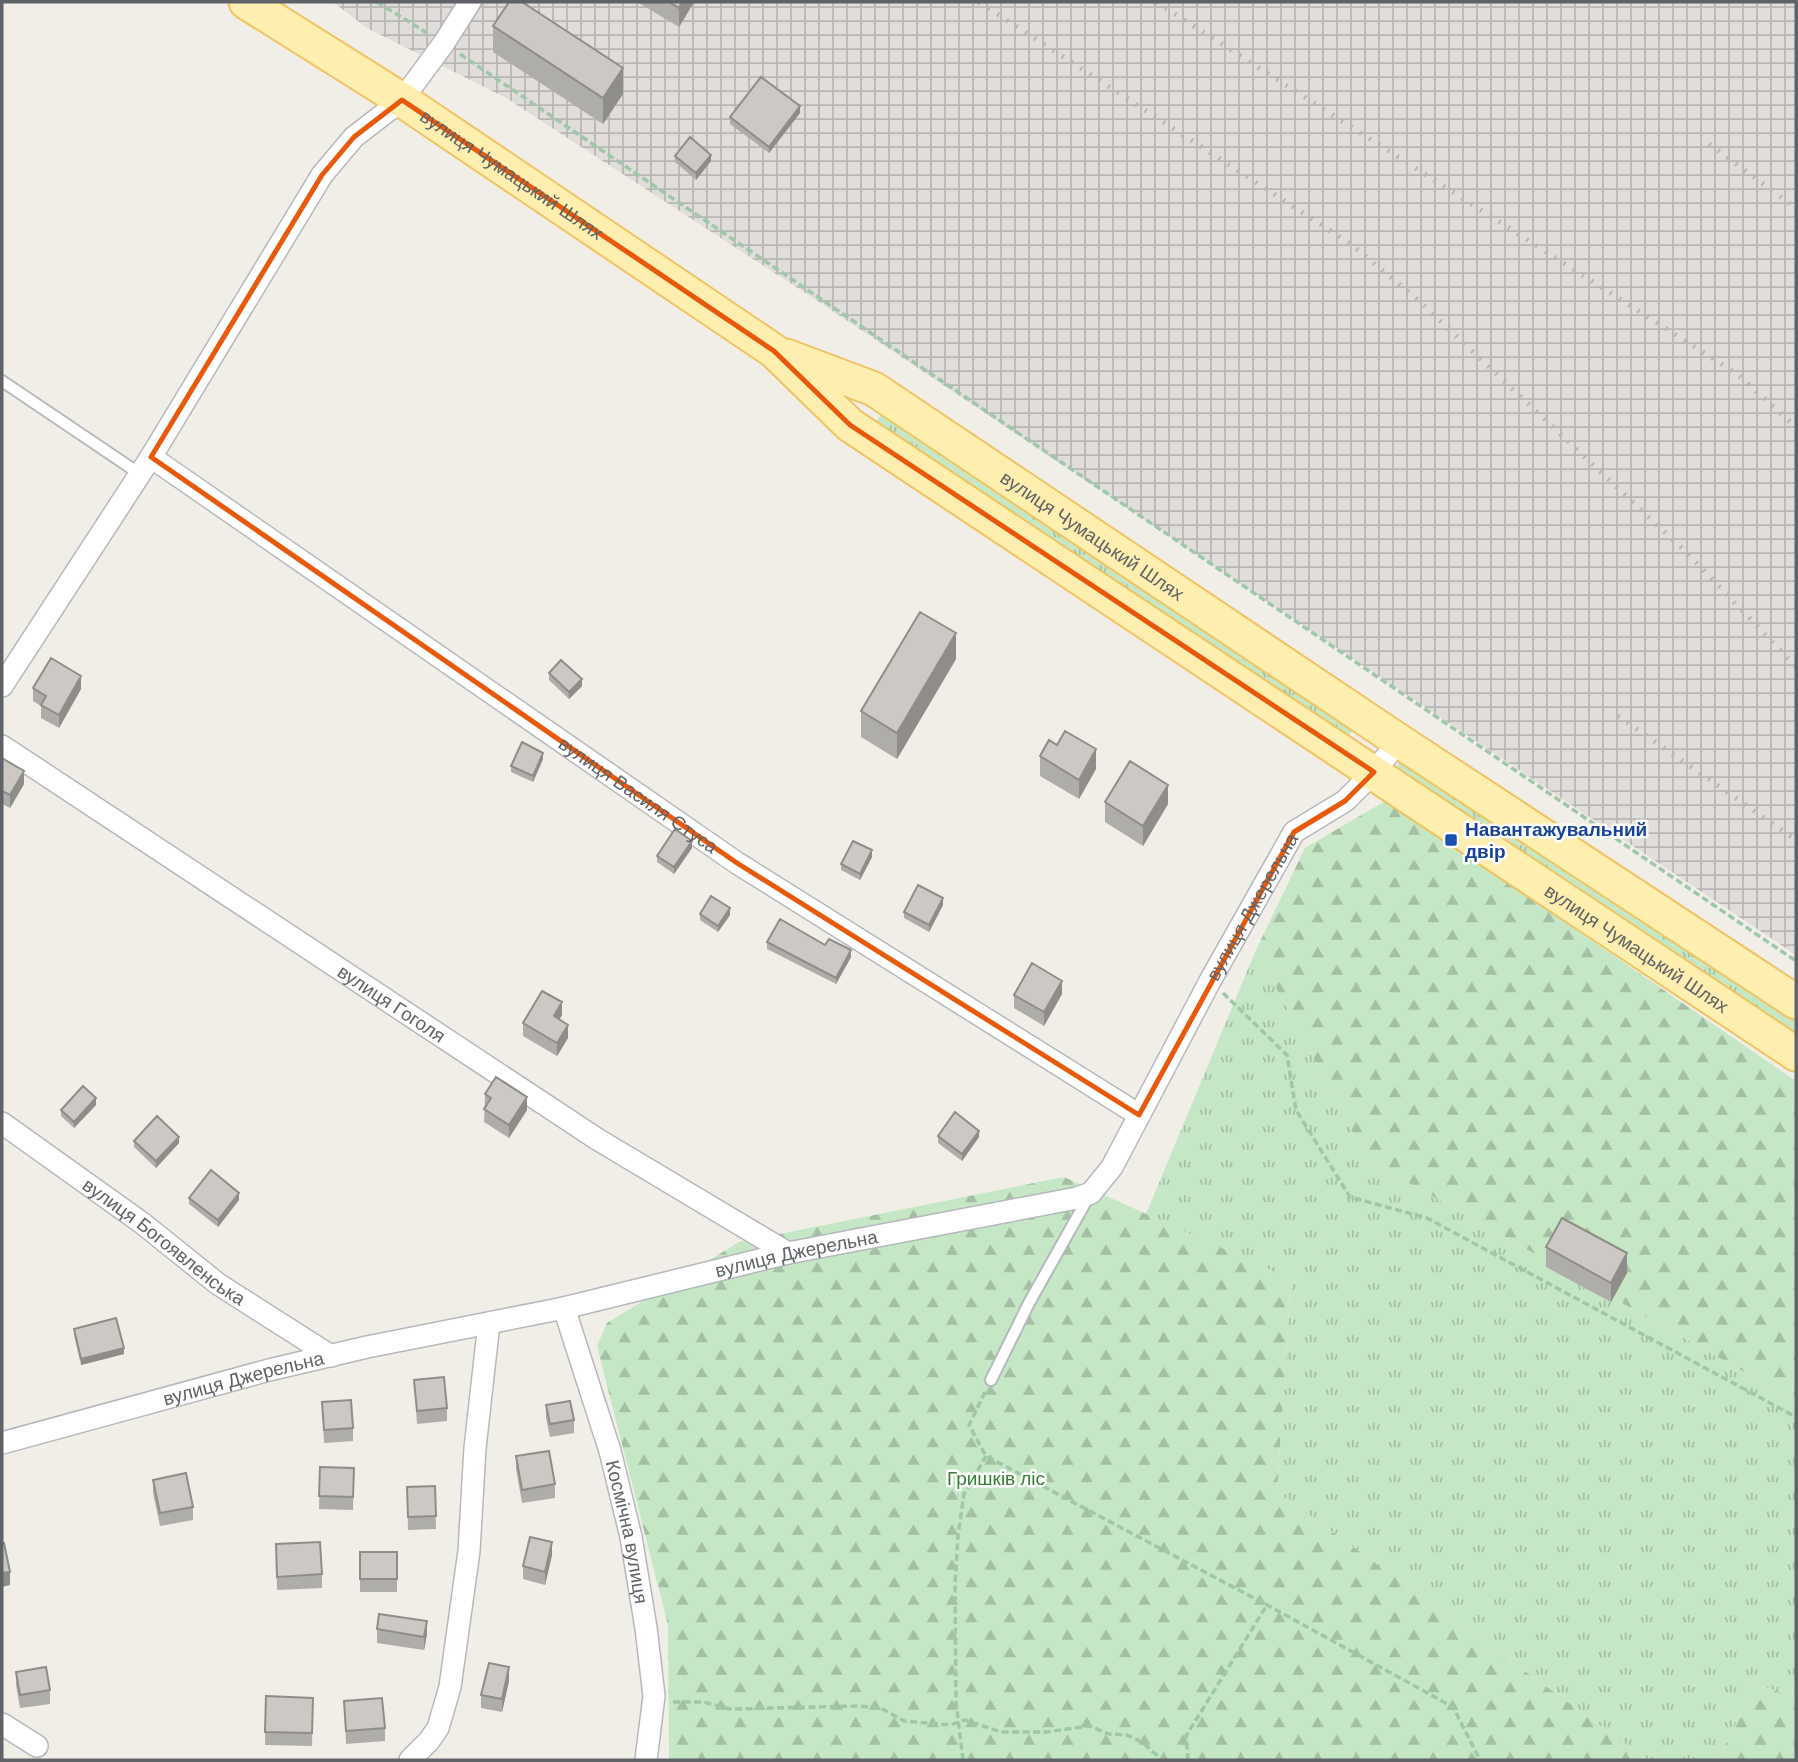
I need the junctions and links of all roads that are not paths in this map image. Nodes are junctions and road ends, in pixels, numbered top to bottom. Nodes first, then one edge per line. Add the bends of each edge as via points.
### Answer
1 (246, 2) edge
2 (470, 2) edge
3 (402, 100) junction
4 (774, 351) junction
5 (2, 381) edge
6 (146, 466) junction
7 (2, 686) edge
8 (1399, 741) junction
9 (2, 746) edge
10 (1374, 772) junction
11 (1796, 1002) edge
12 (1796, 1054) edge
13 (1139, 1115) junction
14 (2, 1123) edge
15 (1091, 1193) junction
16 (788, 1253) junction
17 (564, 1308) junction
18 (489, 1323) junction
19 (331, 1356) junction
20 (990, 1380) road end
21 (2, 1443) edge
22 (2, 1724) edge
23 (37, 1746) dead end
24 (410, 1760) edge
25 (646, 1760) edge

1 - 3 main road, вулиця Чумацький Шлях
2 - 3 street
3 - 4 main road, вулиця Чумацький Шлях
3 - 6 street via 354,137 322,175
4 - 8 main road, вулиця Чумацький Шлях via 874,389
4 - 10 main road, вулиця Чумацький Шлях via 850,425
5 - 6 lane, вулиця Василя Стуса
6 - 7 street
6 - 13 street, вулиця Василя Стуса via 737,863
8 - 10 street
8 - 11 main road, вулиця Чумацький Шлях
9 - 16 street, вулиця Гоголя via 597,1139
10 - 12 main road, вулиця Чумацький Шлях
10 - 13 street, вулиця Джерельна via 1345,801 1294,832
13 - 15 street, вулиця Джерельна via 1112,1167
14 - 19 street, вулиця Богоявленська via 218,1284
15 - 16 street, вулиця Джерельна
15 - 20 lane
16 - 17 street, вулиця Джерельна
17 - 18 street, вулиця Джерельна
17 - 25 street, Космічна вулиця via 610,1451 631,1537 653,1703
18 - 19 street, вулиця Джерельна
18 - 24 street via 469,1551 450,1688 438,1728
19 - 21 street, вулиця Джерельна
22 - 23 street

